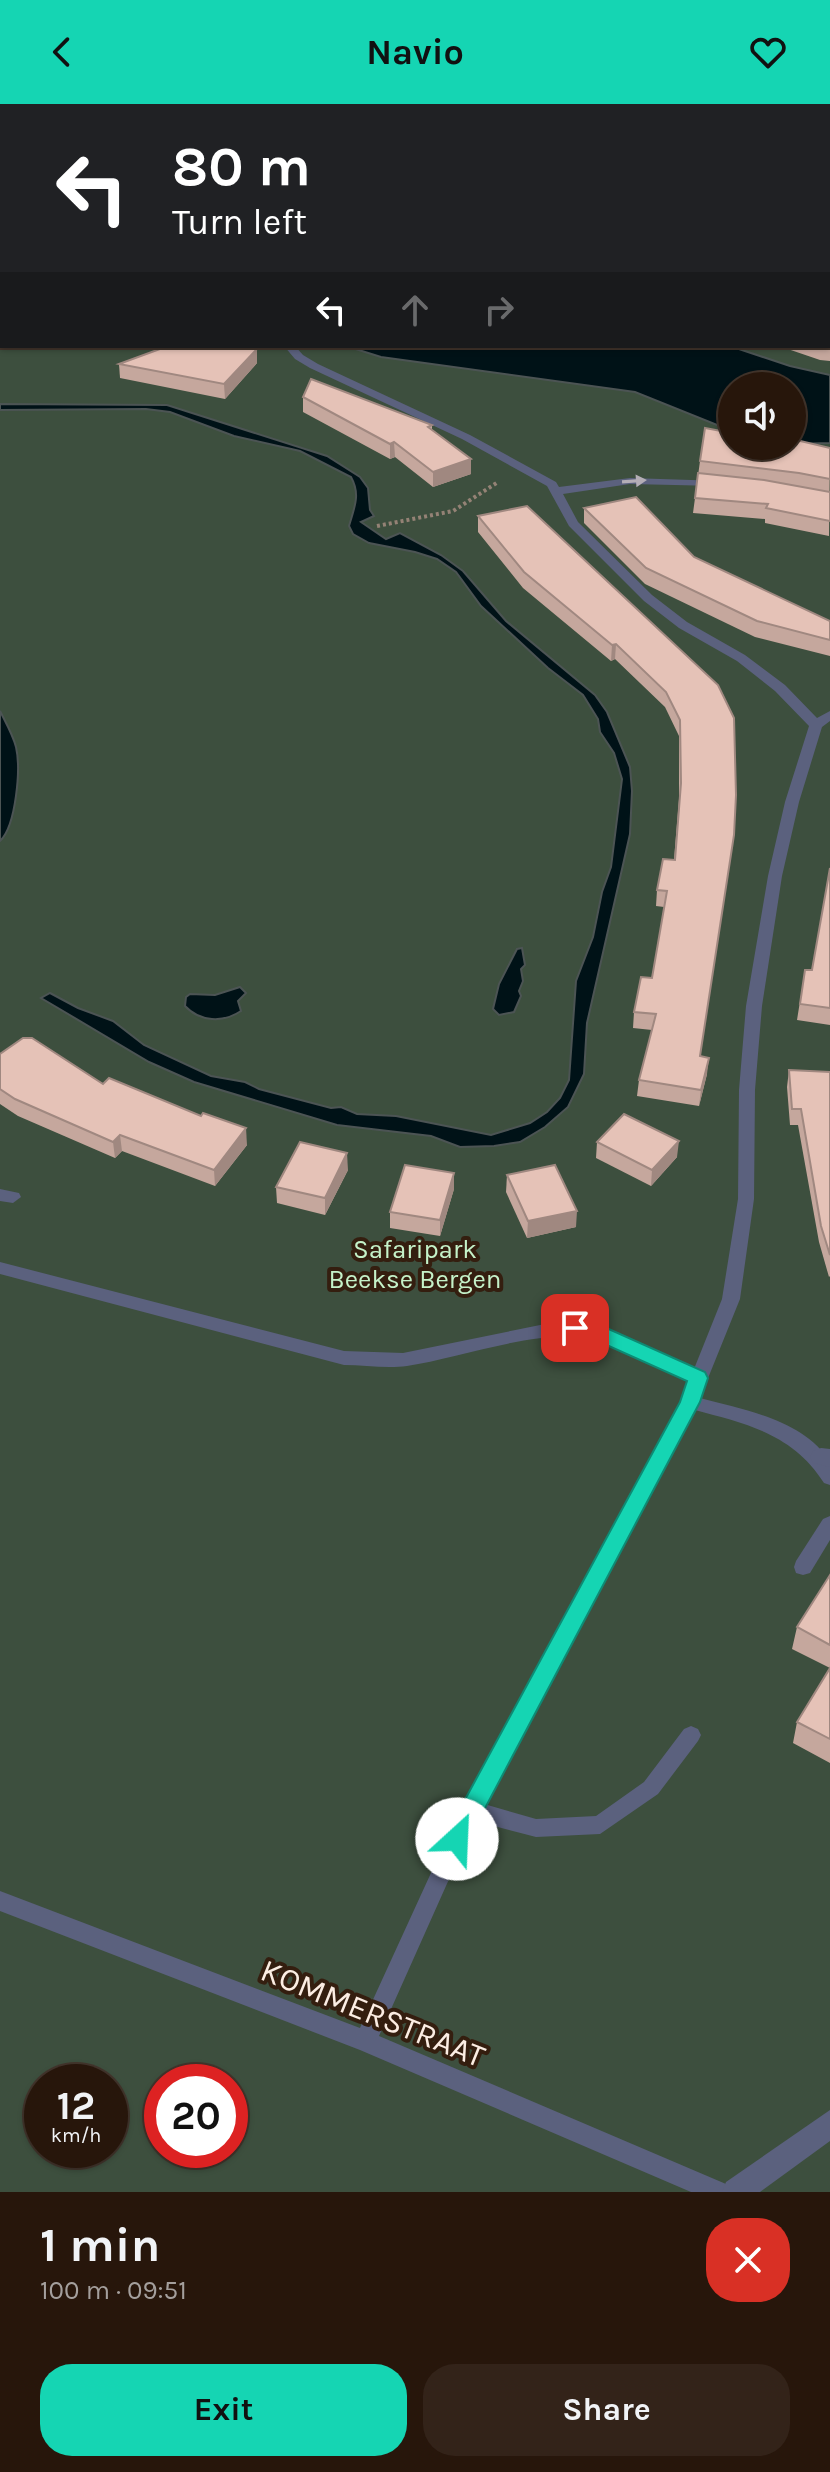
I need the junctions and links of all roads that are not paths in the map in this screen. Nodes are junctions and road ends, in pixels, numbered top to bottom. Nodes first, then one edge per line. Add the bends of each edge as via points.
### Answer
1 (291, 348) edge
2 (732, 483) edge
3 (557, 491) junction
4 (823, 720) edge
5 (0, 1268) edge
6 (698, 1378) junction
7 (690, 1402) junction
8 (827, 1465) edge
9 (830, 1524) edge
10 (803, 1567) dead end
11 (691, 1735) dead end
12 (470, 1810) junction
13 (0, 1901) edge
14 (365, 2041) junction
15 (830, 2124) edge
16 (718, 2192) edge
17 (736, 2192) edge

1 - 3 lane via 314,366 466,437
3 -> 2 lane via 630,481
3 - 4 lane via 573,524 648,598
4 - 6 lane via 782,847 754,1006 746,1199 731,1299
5 - 6 lane via 344,1358 403,1360 575,1328
6 - 7 lane
7 - 8 lane via 772,1426
7 - 12 lane
9 - 10 lane
11 - 12 lane via 651,1788 600,1825 536,1828
12 - 14 lane
13 - 14 lane, KOMMERSTRAAT
14 - 16 lane, KOMMERSTRAAT
15 - 17 street

